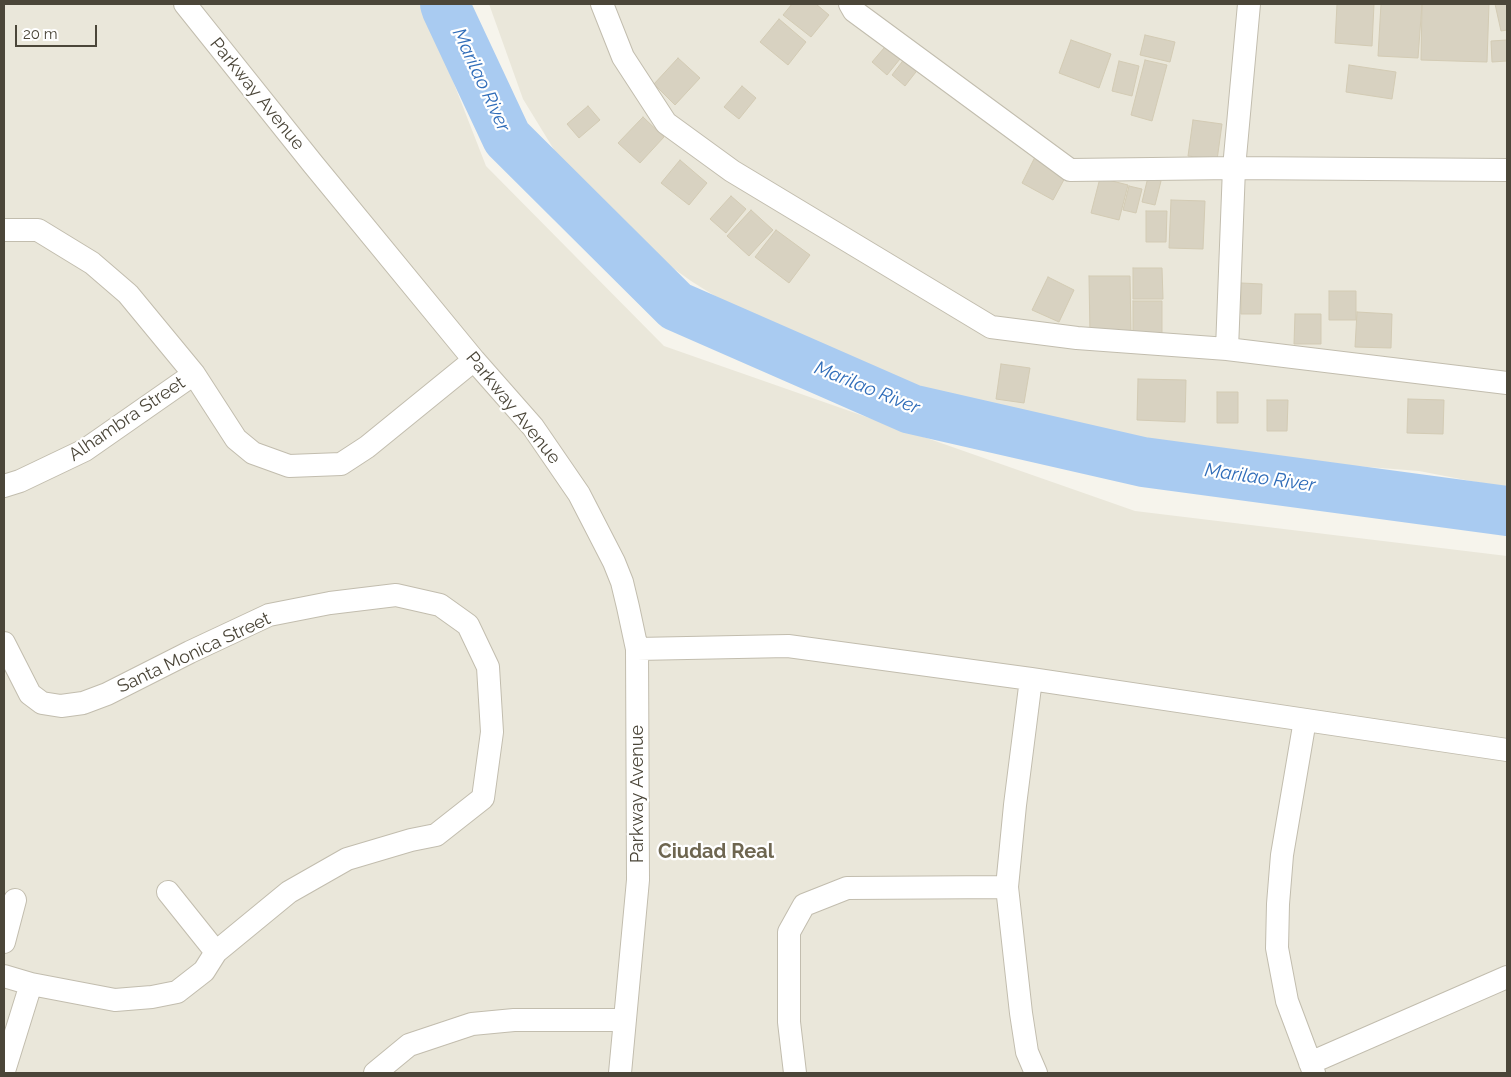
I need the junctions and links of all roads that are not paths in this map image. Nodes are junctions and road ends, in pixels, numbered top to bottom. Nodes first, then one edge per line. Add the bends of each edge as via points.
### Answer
1 (185, 4) edge
2 (602, 4) edge
3 (850, 4) edge
4 (1249, 4) edge
5 (1234, 168) junction
6 (1507, 170) edge
7 (4, 230) edge
8 (1227, 349) junction
9 (474, 360) junction
10 (194, 374) junction
11 (1507, 383) edge
12 (4, 486) edge
13 (4, 643) edge
14 (637, 649) junction
15 (1031, 679) junction
16 (1305, 720) junction
17 (1507, 750) edge
18 (1007, 888) junction
19 (168, 892) dead end
20 (15, 900) dead end
21 (4, 942) edge
22 (216, 952) junction
23 (4, 976) edge
24 (1507, 977) edge
25 (31, 984) junction
26 (625, 1020) junction
27 (1312, 1068) edge
28 (4, 1071) edge
29 (375, 1073) edge
30 (620, 1073) edge
31 (795, 1073) edge
32 (1036, 1073) edge

1 - 9 street, Parkway Avenue
2 - 8 street via 623,57 666,123 732,171 991,327 1077,338
3 - 5 street via 854,11 1070,170
4 - 5 street
5 - 6 street
5 - 8 street
7 - 10 street via 38,230 92,263 128,294
8 - 11 street
9 - 10 street via 367,447 341,464 309,466 290,466 253,453 236,439
9 - 14 street, Parkway Avenue via 533,428 579,494 622,582
10 - 12 street, Alhambra Street via 85,450
13 - 22 street, Santa Monica Street via 30,694 42,703 61,706 83,703 107,694 269,615 330,602 396,595 440,605 468,625 488,667 492,732 483,798 436,835 347,859 302,884
14 - 15 street via 788,646
14 - 26 street, Parkway Avenue via 638,880
15 - 16 street
15 - 18 street
16 - 17 street
16 - 27 street via 1282,855 1277,948 1287,1001
18 - 31 street via 847,888 804,905 789,932 789,1022
18 - 32 street via 1021,1014 1027,1052
19 - 22 street
20 - 21 street
22 - 25 street, Santa Monica Street via 204,971 178,992 152,997 115,1000
23 - 25 street, Santa Monica Street
24 - 27 street
25 - 28 street
26 - 29 street via 514,1020 472,1024 409,1045
26 - 30 street, Parkway Avenue

